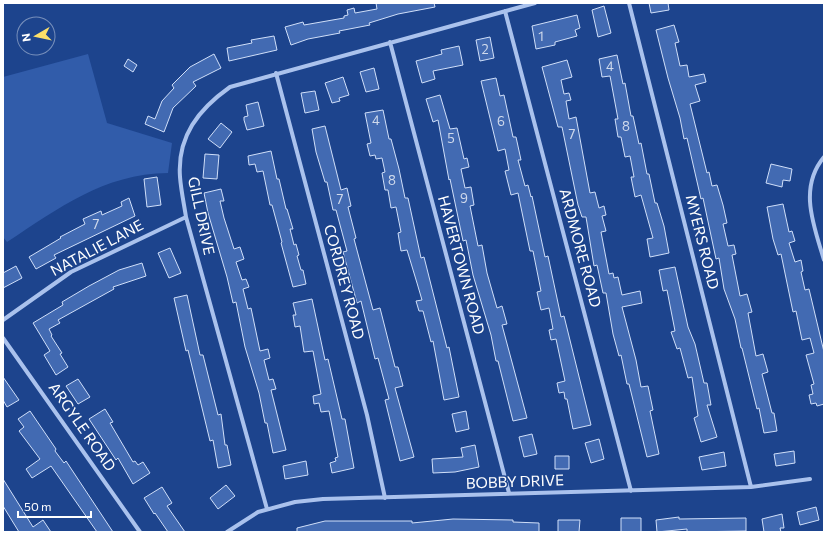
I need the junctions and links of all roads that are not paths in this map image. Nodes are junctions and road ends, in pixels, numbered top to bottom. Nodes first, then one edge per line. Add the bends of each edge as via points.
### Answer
1 (536, 3) edge
2 (629, 3) edge
3 (505, 11) junction
4 (390, 42) junction
5 (276, 73) junction
6 (824, 157) edge
7 (186, 217) junction
8 (824, 260) edge
9 (3, 320) edge
10 (3, 338) edge
11 (810, 479) dead end
12 (751, 487) junction
13 (631, 491) junction
14 (509, 493) junction
15 (385, 498) junction
16 (267, 509) junction
17 (140, 532) edge
18 (227, 532) edge

1 - 3 street, GILL DRIVE
2 - 12 street, MYERS ROAD
3 - 4 street, GILL DRIVE
3 - 13 street, ARDMORE ROAD
4 - 5 street, GILL DRIVE
4 - 14 street, HAVERTOWN ROAD
5 - 7 street, GILL DRIVE via 230,87 212,99 197,114 180,157
5 - 15 street, CORDREY ROAD via 367,415
6 - 8 street via 813,176 809,199
7 - 9 street, NATALIE LANE via 71,272
7 - 16 street, GILL DRIVE
10 - 17 street, ARGYLE ROAD
11 - 12 street, BOBBY DRIVE
12 - 13 street, BOBBY DRIVE
13 - 14 street, BOBBY DRIVE
14 - 15 street, BOBBY DRIVE
15 - 16 street, BOBBY DRIVE via 323,499
16 - 18 street, BOBBY DRIVE

